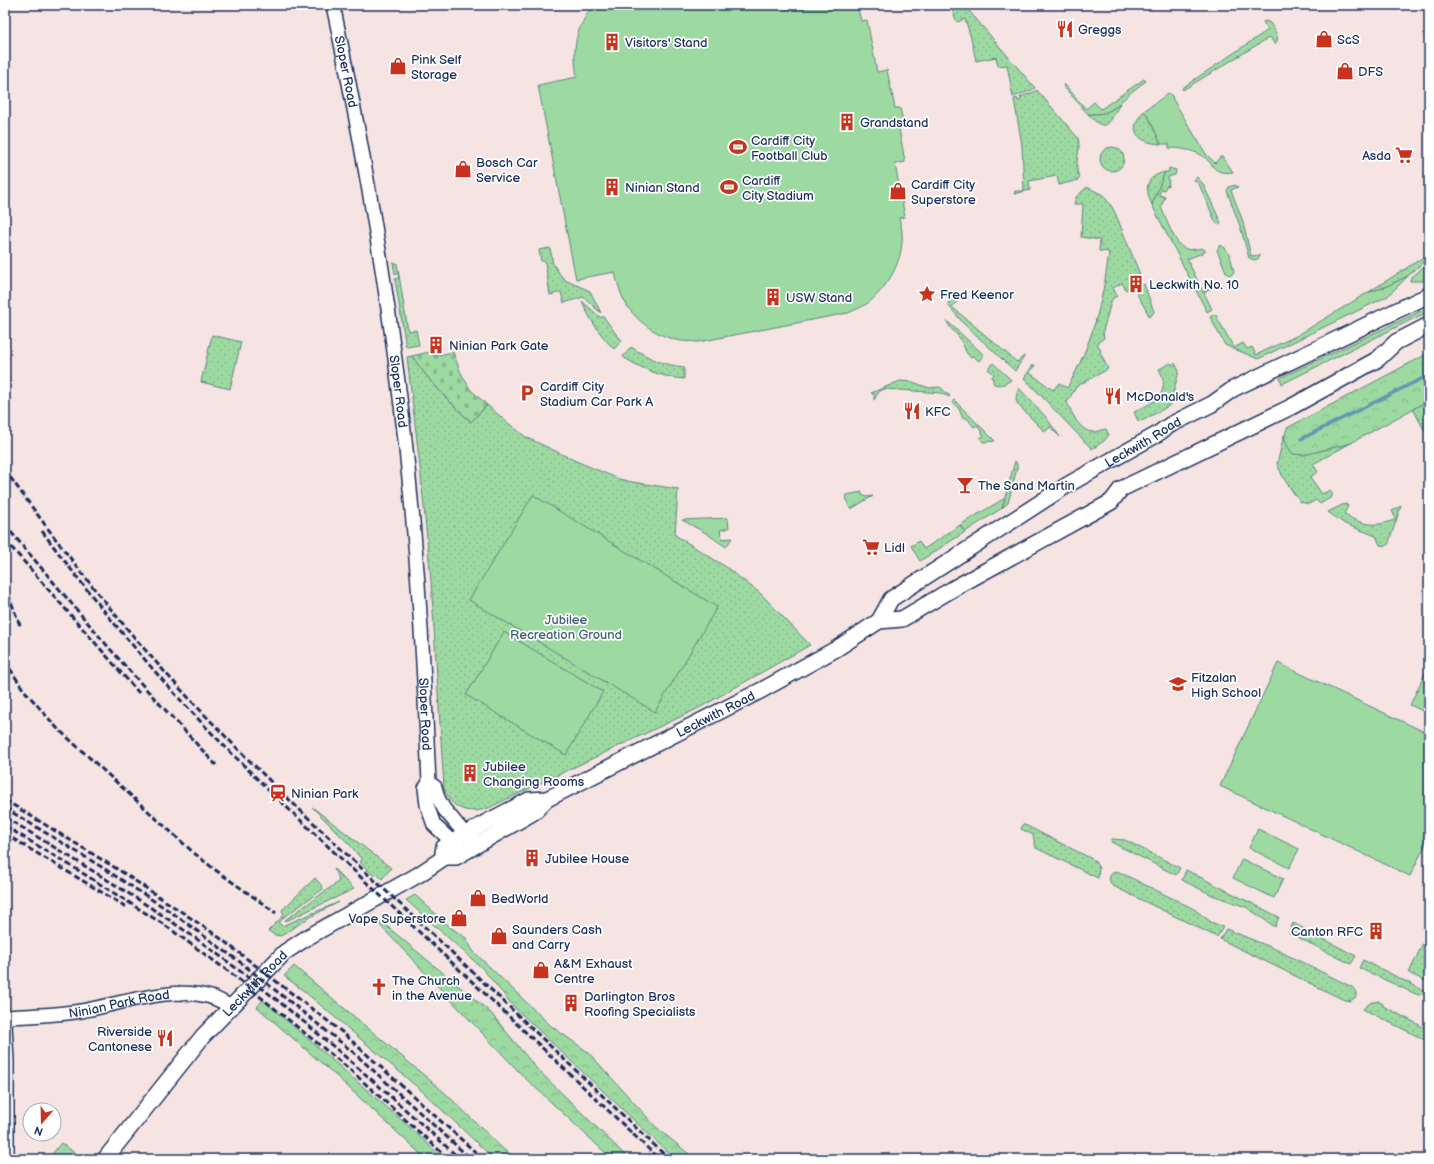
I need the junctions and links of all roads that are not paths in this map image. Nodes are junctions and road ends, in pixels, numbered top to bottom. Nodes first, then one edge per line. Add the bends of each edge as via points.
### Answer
1 (333, 5) edge
2 (1429, 295) edge
3 (1429, 325) edge
4 (879, 621) junction
5 (429, 783) junction
6 (547, 799) junction
7 (466, 834) junction
8 (452, 842) junction
9 (477, 845) junction
10 (464, 852) junction
11 (445, 857) junction
12 (230, 1008) junction
13 (5, 1017) edge
14 (5, 1024) edge
15 (7, 1159) edge
16 (105, 1159) edge

1 - 5 street, Sloper Road via 377,234 397,374 418,591
2 - 4 main road, Leckwith Road via 1233,389 1212,404 1170,424 1156,435 1069,484 891,599
3 - 4 main road, Leckwith Road via 1396,342 1378,359 1291,407 1121,489 1111,502 902,619
4 - 6 main road, Leckwith Road via 830,653 779,681
5 - 7 street, Sloper Road via 434,787 444,809
5 - 8 street, Sloper Road via 426,788 427,804 434,825
6 - 7 main road, Leckwith Road via 529,800
6 - 9 main road, Leckwith Road via 534,812
7 - 8 main road, Leckwith Road
7 - 9 street, Sloper Road
8 - 10 street, Sloper Road
8 - 11 main road via 443,849
9 - 10 main road, Leckwith Road
10 - 11 main road, Leckwith Road via 456,857
11 - 12 main road, Leckwith Road via 285,952
12 - 13 street, Ninian Park Road via 209,996 178,994 156,995 81,1011
12 - 16 main road, Leckwith Road via 203,1036
14 - 15 street

